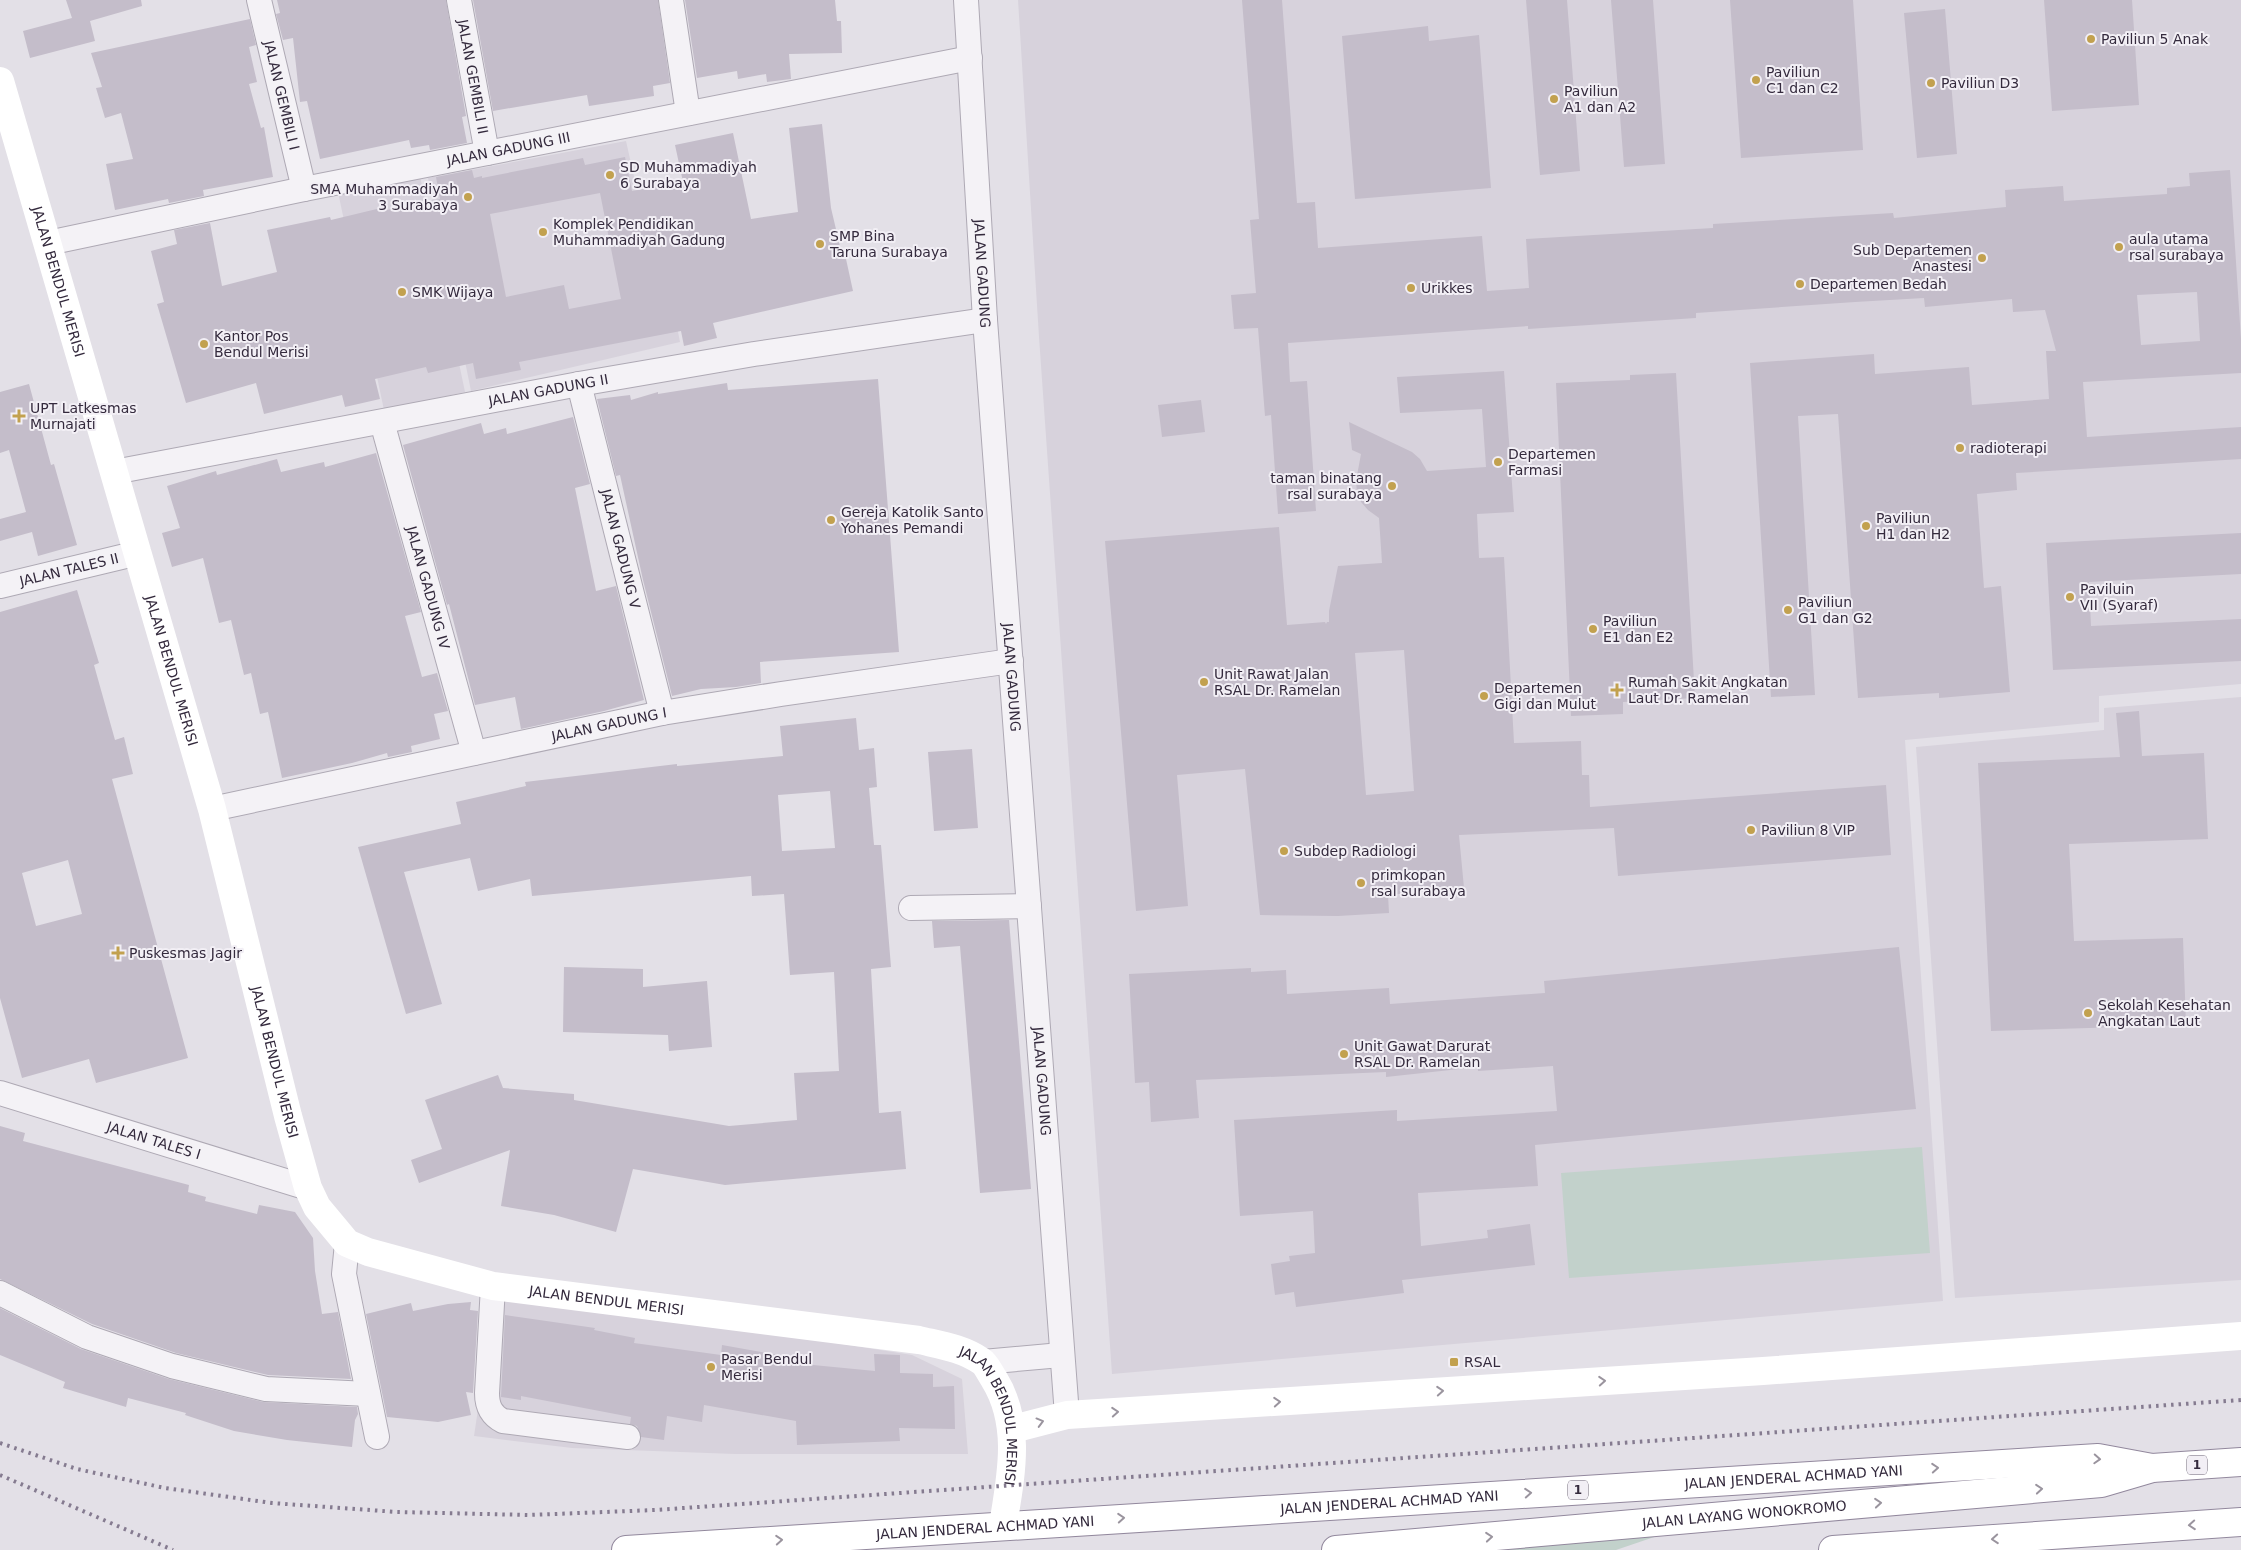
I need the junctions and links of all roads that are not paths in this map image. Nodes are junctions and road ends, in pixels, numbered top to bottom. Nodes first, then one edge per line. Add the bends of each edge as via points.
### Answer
1 (258, 0) edge
2 (459, 0) edge
3 (671, 0) edge
4 (966, 0) edge
5 (970, 58) junction
6 (0, 81) edge
7 (688, 113) junction
8 (6, 122) edge
9 (487, 153) junction
10 (304, 188) junction
11 (48, 244) junction
12 (985, 320) junction
13 (579, 384) junction
14 (382, 422) junction
15 (114, 472) junction
16 (138, 553) junction
17 (0, 586) edge
18 (1010, 661) junction
19 (662, 713) junction
20 (474, 753) junction
21 (212, 809) junction
22 (1029, 906) junction
23 (911, 908) dead end
24 (0, 1093) edge
25 (308, 1188) junction
26 (347, 1243) junction
27 (493, 1286) junction
28 (0, 1294) edge
29 (2241, 1336) edge
30 (1061, 1355) junction
31 (983, 1362) junction
32 (368, 1394) junction
33 (1067, 1415) junction
34 (1013, 1429) junction
35 (378, 1437) dead end
36 (628, 1437) dead end
37 (2241, 1462) edge
38 (2152, 1468) junction
39 (2241, 1522) edge
40 (1003, 1525) junction
41 (1456, 1540) junction
42 (626, 1550) edge
43 (1336, 1550) edge
44 (1428, 1550) edge
45 (1833, 1550) edge

1 - 10 street, JALAN GEMBILI I
2 - 9 street, JALAN GEMBILI II
3 - 7 street
4 - 5 street, JALAN GADUNG
5 - 7 street, JALAN GADUNG III
5 - 12 street, JALAN GADUNG
6 - 8 main road, JALAN BENDUL MERISI
7 - 9 street, JALAN GADUNG III
8 - 11 main road, JALAN BENDUL MERISI
9 - 10 street, JALAN GADUNG III
10 - 11 street, JALAN GADUNG III
11 - 15 main road, JALAN BENDUL MERISI
12 - 13 street, JALAN GADUNG II
12 - 18 street, JALAN GADUNG
13 - 14 street, JALAN GADUNG II
13 - 19 street, JALAN GADUNG V
14 - 15 street, JALAN GADUNG II
14 - 20 street, JALAN GADUNG IV
15 - 16 main road, JALAN BENDUL MERISI
16 - 17 street, JALAN TALES II
16 - 21 main road, JALAN BENDUL MERISI
18 - 19 street, JALAN GADUNG I
18 - 22 street, JALAN GADUNG
19 - 20 street, JALAN GADUNG I
20 - 21 street, JALAN GADUNG I
21 - 25 main road, JALAN BENDUL MERISI
22 - 23 street
22 - 30 street, JALAN GADUNG
24 - 25 street, JALAN TALES I
25 - 26 main road, JALAN BENDUL MERISI via 317,1207
26 - 27 main road, JALAN BENDUL MERISI via 368,1252
26 - 32 street via 344,1274
27 - 31 main road, JALAN BENDUL MERISI via 919,1340 966,1352
27 - 36 street via 486,1393 492,1414 503,1421
28 - 32 street via 87,1337 172,1366 266,1389
33 -> 29 main road via 1763,1371
30 - 31 street
30 - 33 street, JALAN GADUNG
31 - 34 main road, JALAN BENDUL MERISI via 1003,1396
32 - 35 street
34 -> 33 main road
34 - 40 main road, JALAN BENDUL MERISI via 1010,1484
37 - 38 main road, 1
40 -> 38 main road, JALAN JENDERAL ACHMAD YANI / 1 via 2098,1458
41 -> 38 main road, JALAN LAYANG WONOKROMO / 1 via 2101,1483
39 -> 45 main road
42 -> 40 main road, JALAN JENDERAL ACHMAD YANI / 1
41 - 43 main road, JALAN LAYANG WONOKROMO / 1
41 - 44 main road

